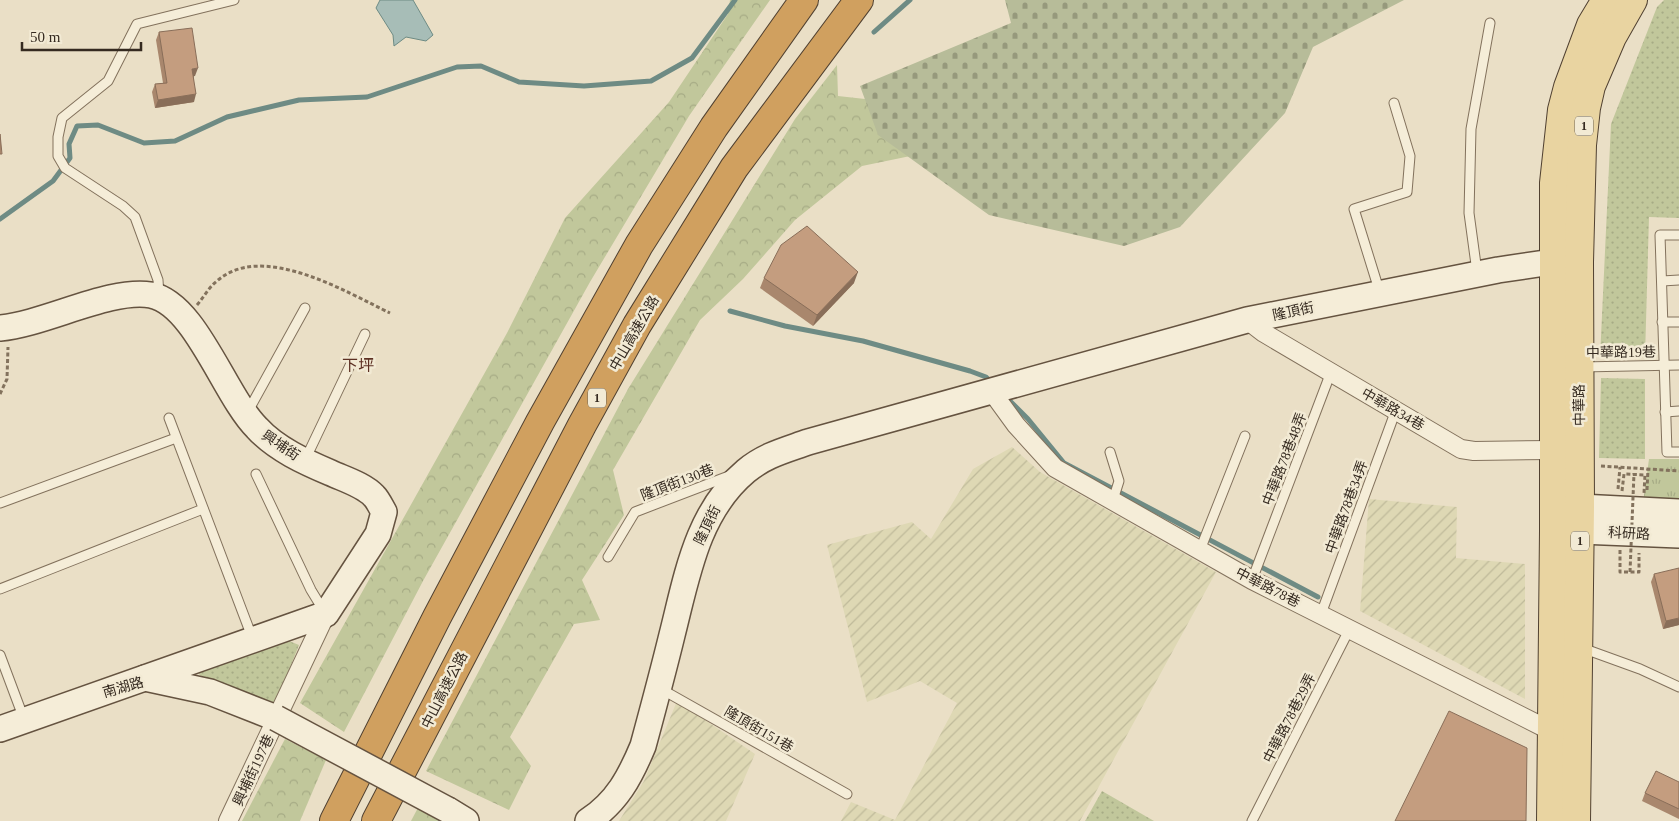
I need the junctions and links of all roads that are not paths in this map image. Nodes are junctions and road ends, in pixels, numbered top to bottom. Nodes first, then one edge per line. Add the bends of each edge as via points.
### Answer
1 (234, 0) edge
2 (804, 0) edge
3 (859, 0) edge
4 (1606, 0) edge
5 (1633, 0) edge
6 (1490, 23) dead end
7 (1394, 103) dead end
8 (1679, 235) edge
9 (1565, 262) junction
10 (1477, 274) junction
11 (1662, 280) junction
12 (1679, 280) edge
13 (1380, 293) junction
14 (159, 299) junction
15 (305, 308) dead end
16 (1247, 320) junction
17 (1662, 322) junction
18 (1679, 322) edge
19 (4, 328) edge
20 (365, 334) dead end
21 (1663, 365) junction
22 (1679, 365) edge
23 (1579, 367) junction
24 (1331, 372) junction
25 (1002, 389) junction
26 (1396, 410) junction
27 (1679, 411) edge
28 (1665, 412) junction
29 (246, 415) junction
30 (169, 418) dead end
31 (1245, 436) dead end
32 (176, 438) junction
33 (1552, 450) junction
34 (1110, 452) dead end
35 (1679, 452) edge
36 (304, 461) junction
37 (748, 469) junction
38 (256, 474) dead end
39 (1113, 500) junction
40 (0, 503) edge
41 (204, 509) junction
42 (1679, 512) edge
43 (1580, 519) junction
44 (1679, 535) edge
45 (1200, 549) junction
46 (608, 556) dead end
47 (1252, 580) junction
48 (0, 589) edge
49 (326, 614) junction
50 (1321, 614) junction
51 (1350, 628) junction
52 (253, 640) junction
53 (1565, 645) junction
54 (0, 656) edge
55 (145, 678) junction
56 (659, 687) junction
57 (1679, 687) edge
58 (276, 718) junction
59 (24, 719) junction
60 (0, 729) edge
61 (1564, 730) junction
62 (847, 794) dead end
63 (457, 816) edge
64 (228, 821) edge
65 (334, 821) edge
66 (376, 821) edge
67 (588, 821) edge
68 (1252, 821) edge
69 (1550, 821) edge
70 (1576, 821) edge

1 - 14 lane via 137,24 108,81 62,118 58,137 63,164 135,218 158,280
2 - 65 highway via 714,127 639,245 540,422
3 - 66 highway, 中山高速公路 / 1 via 734,168 637,325
4 - 9 main road, 中華路 / 1 via 1579,54 1562,110 1554,183
5 - 9 main road, 中華路 / 1 via 1612,36 1586,108 1581,177
6 - 10 lane via 1472,129 1469,213
7 - 13 lane via 1410,156 1407,192 1354,208
8 - 11 lane via 1660,235
9 - 10 street, 隆頂街
9 - 23 main road, 中華路 / 1
9 - 33 main road, 中華路 / 1 via 1555,306
10 - 13 street, 隆頂街
11 - 12 lane
11 - 17 lane
13 - 16 street, 隆頂街
14 - 19 street, 興埔街 via 130,295
14 - 29 street, 興埔街 via 184,316
15 - 29 lane
16 - 24 street, 中華路34巷
16 - 25 street, 隆頂街
17 - 18 lane
17 - 21 lane
20 - 36 lane
21 - 22 lane, 中華路19巷
21 - 23 lane, 中華路19巷
21 - 28 lane
23 - 43 main road, 中華路 / 1
24 - 26 street, 中華路34巷
24 - 47 lane, 中華路78巷48弄
25 - 37 street, 隆頂街 via 808,442 770,454
25 - 39 street, 中華路78巷 via 1016,425 1055,468
26 - 33 street, 中華路34巷 via 1461,448 1474,451
26 - 50 lane, 中華路78巷34弄
27 - 28 lane
28 - 35 lane via 1667,452
29 - 36 street, 興埔街 via 273,442
30 - 32 lane
31 - 45 lane
32 - 40 lane
32 - 41 lane
33 - 53 main road, 中華路 / 1
34 - 39 lane via 1119,481
36 - 49 street, 興埔街 via 362,487 374,496 384,512 378,534
37 - 46 lane, 隆頂街130巷 via 635,512
37 - 56 street, 隆頂街 via 722,497 700,537 684,584
38 - 49 lane via 311,590
39 - 45 street, 中華路78巷
41 - 48 lane
41 - 52 lane
42 - 43 street, 科研路
43 - 44 street, 科研路
43 - 53 main road, 中華路 / 1
45 - 47 street, 中華路78巷
47 - 50 street, 中華路78巷
49 - 52 street
49 - 58 street, 興埔街
50 - 51 street, 中華路78巷
51 - 61 street, 中華路78巷
51 - 68 lane, 中華路78巷29弄
52 - 55 street
53 - 57 lane via 1640,669
53 - 61 main road, 中華路 / 1
54 - 59 lane
55 - 58 street, 南湖路 via 210,692
55 - 59 street, 南湖路
56 - 62 lane, 隆頂街151巷
56 - 67 street, 隆頂街 via 643,746 632,771 619,794
58 - 63 street, 南湖路, bridge
58 - 64 street, 興埔街197巷
59 - 60 street, 南湖路
61 - 69 main road, 中華路 / 1
61 - 70 main road, 中華路 / 1

